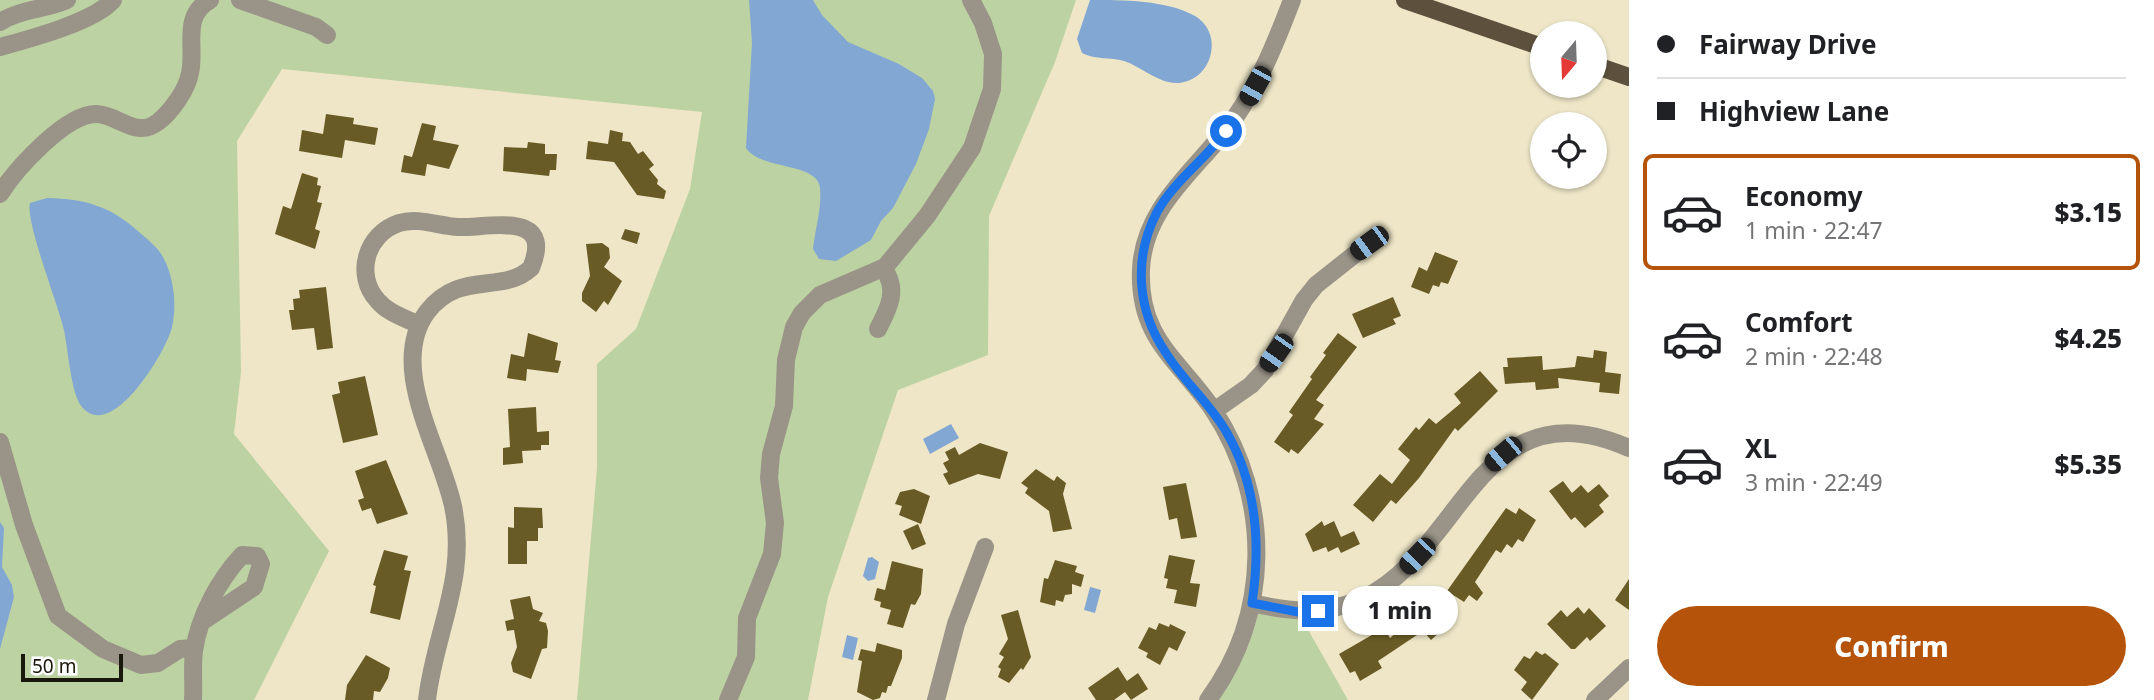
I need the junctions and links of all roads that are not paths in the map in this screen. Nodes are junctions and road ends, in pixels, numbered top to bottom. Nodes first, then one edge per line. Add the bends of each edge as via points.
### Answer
1 (66, 0) edge
2 (113, 0) edge
3 (240, 0) edge
4 (1292, 0) edge
5 (1405, 0) edge
6 (205, 2) edge
7 (973, 2) edge
8 (0, 22) edge
9 (327, 34) dead end
10 (1530, 43) edge
11 (0, 47) edge
12 (1607, 69) edge
13 (1629, 77) edge
14 (0, 194) edge
15 (1369, 243) dead end
16 (883, 268) junction
17 (419, 324) junction
18 (878, 329) dead end
19 (1214, 411) junction
20 (0, 442) edge
21 (1629, 448) edge
22 (985, 547) dead end
23 (1252, 603) junction
24 (203, 621) dead end
25 (194, 648) junction
26 (1629, 668) edge
27 (193, 700) edge
28 (427, 700) edge
29 (729, 700) edge
30 (936, 700) edge
31 (1208, 700) edge
32 (1595, 700) edge

1 - 8 street via 21,11
2 - 11 street via 86,17
3 - 9 street
4 - 19 street via 1248,99 1217,143 1170,193 1157,212 1143,250 1142,292 1155,335
5 - 10 main road
6 - 14 street via 191,27 190,75 157,123 138,128 99,114 75,121 47,141
7 - 16 street via 993,54 992,89 982,120 954,177
12 - 13 main road
15 - 19 street via 1316,285 1265,370
16 - 18 street via 892,295
16 - 29 street via 820,295 794,327 786,360 784,406 771,454 772,554 747,618 746,657
17 - 17 street via 454,290 523,276 531,268 536,249 529,232 514,223 458,227 414,221 402,222 379,236 366,261 368,288 384,307
17 - 28 street via 412,347 414,377 457,529 455,583
19 - 23 street via 1239,457 1255,514 1258,543
20 - 25 street via 24,526 58,616 103,649 141,665
21 - 23 street via 1582,434 1525,443 1487,468 1417,556 1362,599 1298,612
22 - 30 street via 956,624
23 - 31 street via 1234,657
24 - 25 street
25 - 27 street
26 - 32 street

